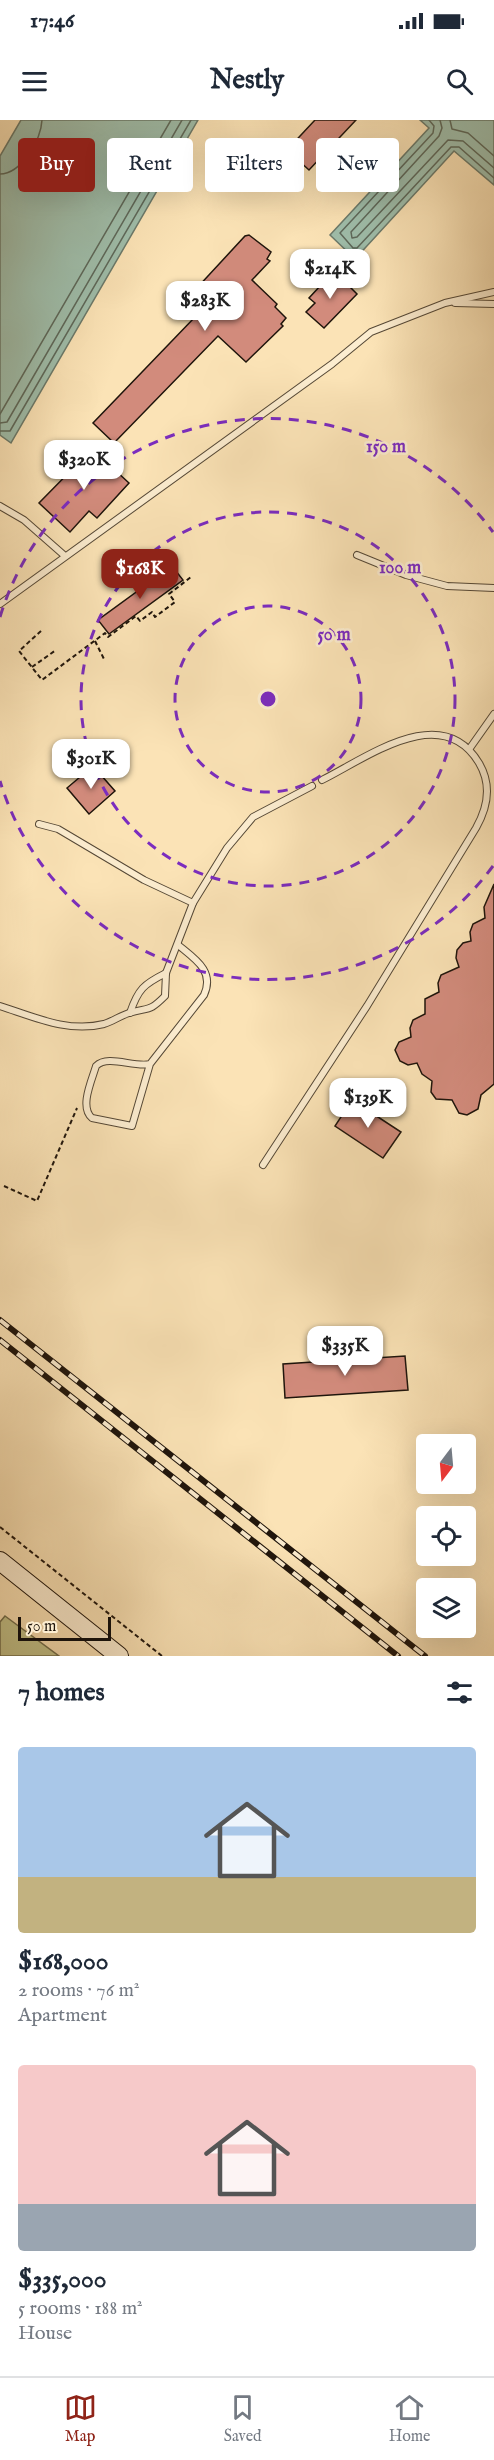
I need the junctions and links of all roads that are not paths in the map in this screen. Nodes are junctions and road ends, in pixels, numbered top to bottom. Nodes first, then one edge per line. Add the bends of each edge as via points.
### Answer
1 (494, 292) edge
2 (445, 303) junction
3 (494, 304) edge
4 (0, 506) edge
5 (357, 555) dead end
6 (65, 556) junction
7 (494, 588) edge
8 (0, 604) edge
9 (494, 714) edge
10 (470, 748) junction
11 (322, 780) dead end
12 (312, 786) dead end
13 (39, 824) dead end
14 (193, 903) junction
15 (178, 945) junction
16 (166, 973) junction
17 (0, 1006) edge
18 (130, 1013) junction
19 (150, 1064) junction
20 (263, 1164) dead end
21 (0, 1562) edge
22 (119, 1656) edge

1 - 2 lane
2 - 3 lane
2 - 6 lane via 371,332 333,364
4 - 6 lane via 24,520
5 - 7 lane via 447,586
6 - 8 lane
9 - 10 lane
10 - 11 lane via 434,733 411,736
10 - 20 lane via 484,771 486,810 367,1006
12 - 14 lane via 253,817 227,848
13 - 14 lane via 58,829 135,876
14 - 15 lane
15 - 16 lane
15 - 19 lane via 199,962 208,974 209,985
16 - 18 lane via 136,993
16 - 18 lane via 165,996 152,1009
17 - 18 lane via 72,1026 106,1023
19 - 19 lane via 139,1067 100,1062 85,1107 87,1114 132,1126
21 - 22 main road

